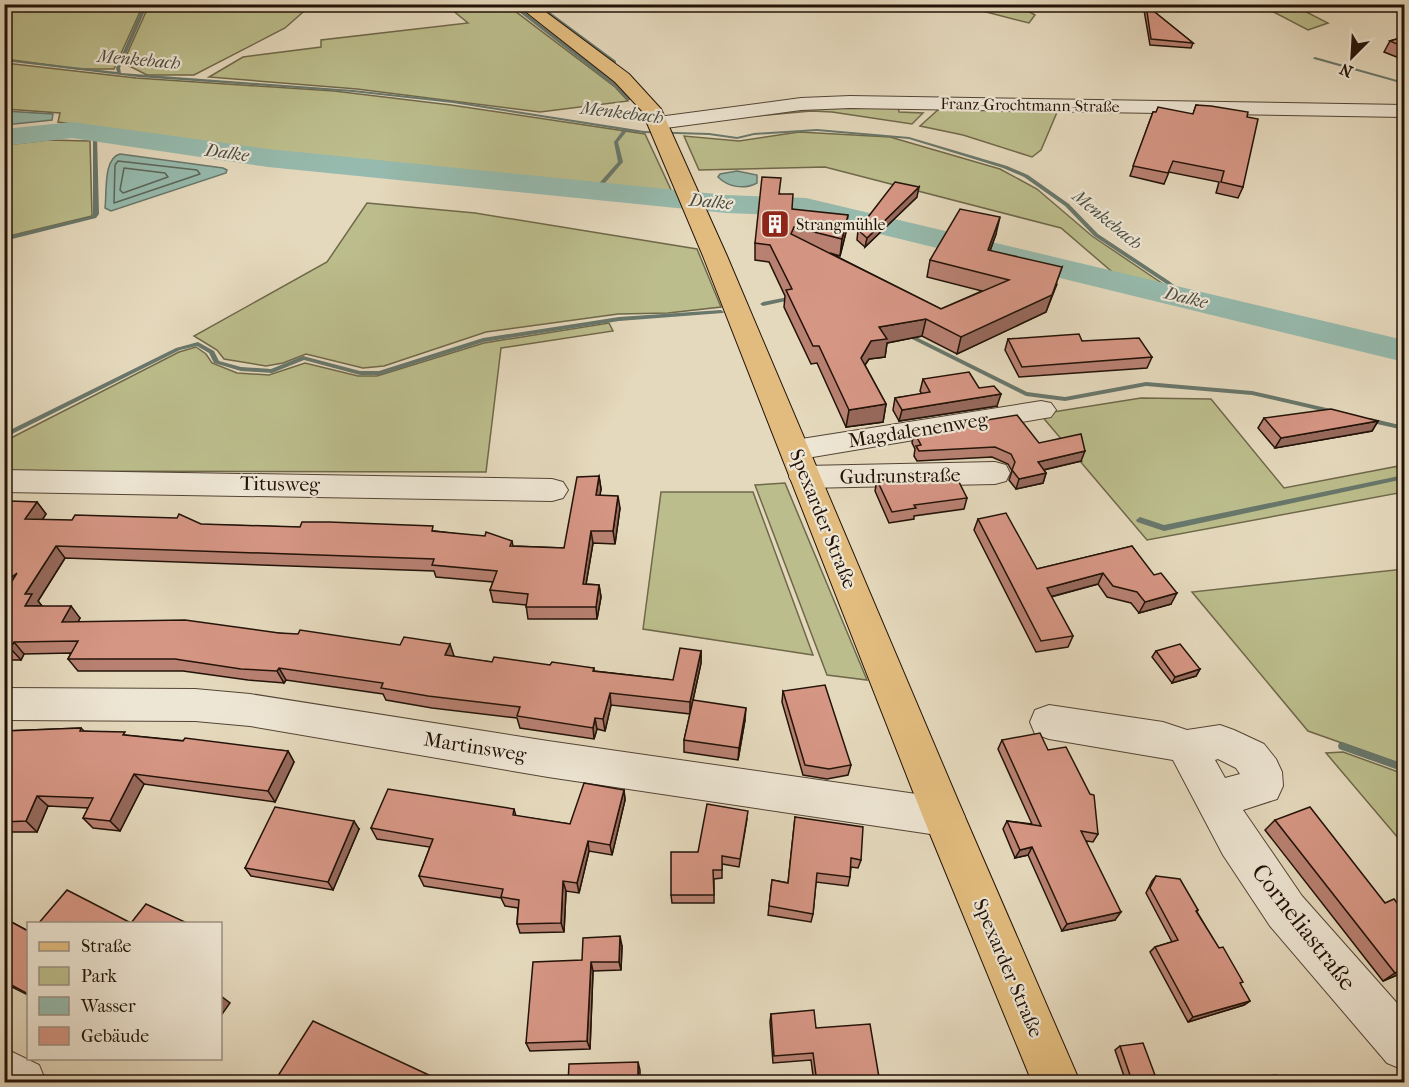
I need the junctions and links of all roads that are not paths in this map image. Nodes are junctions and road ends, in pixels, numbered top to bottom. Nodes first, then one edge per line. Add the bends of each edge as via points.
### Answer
1 (524, 4) edge
2 (1404, 111) edge
3 (661, 129) junction
4 (1041, 410) dead end
5 (800, 463) junction
6 (995, 474) dead end
7 (7, 480) edge
8 (552, 490) dead end
9 (4, 704) edge
10 (1049, 722) dead end
11 (944, 817) junction
12 (1404, 1046) edge
13 (4, 1072) edge
14 (22, 1083) edge
15 (1056, 1083) edge

1 - 3 main road, Spexarder Straße via 622,78 643,99
2 - 3 street, Franz-Grochtmann-Straße via 850,102 751,110
3 - 5 main road, Spexarder Straße
4 - 5 street, Magdalenenweg
5 - 6 street, Gudrunstraße
5 - 11 main road, Spexarder Straße
7 - 8 street, Titusweg
9 - 11 street, Martinsweg via 195,705 250,710 560,761
10 - 12 street, Corneliastraße via 1163,739 1187,747 1238,841 1286,911
11 - 15 main road, Spexarder Straße
13 - 14 street

